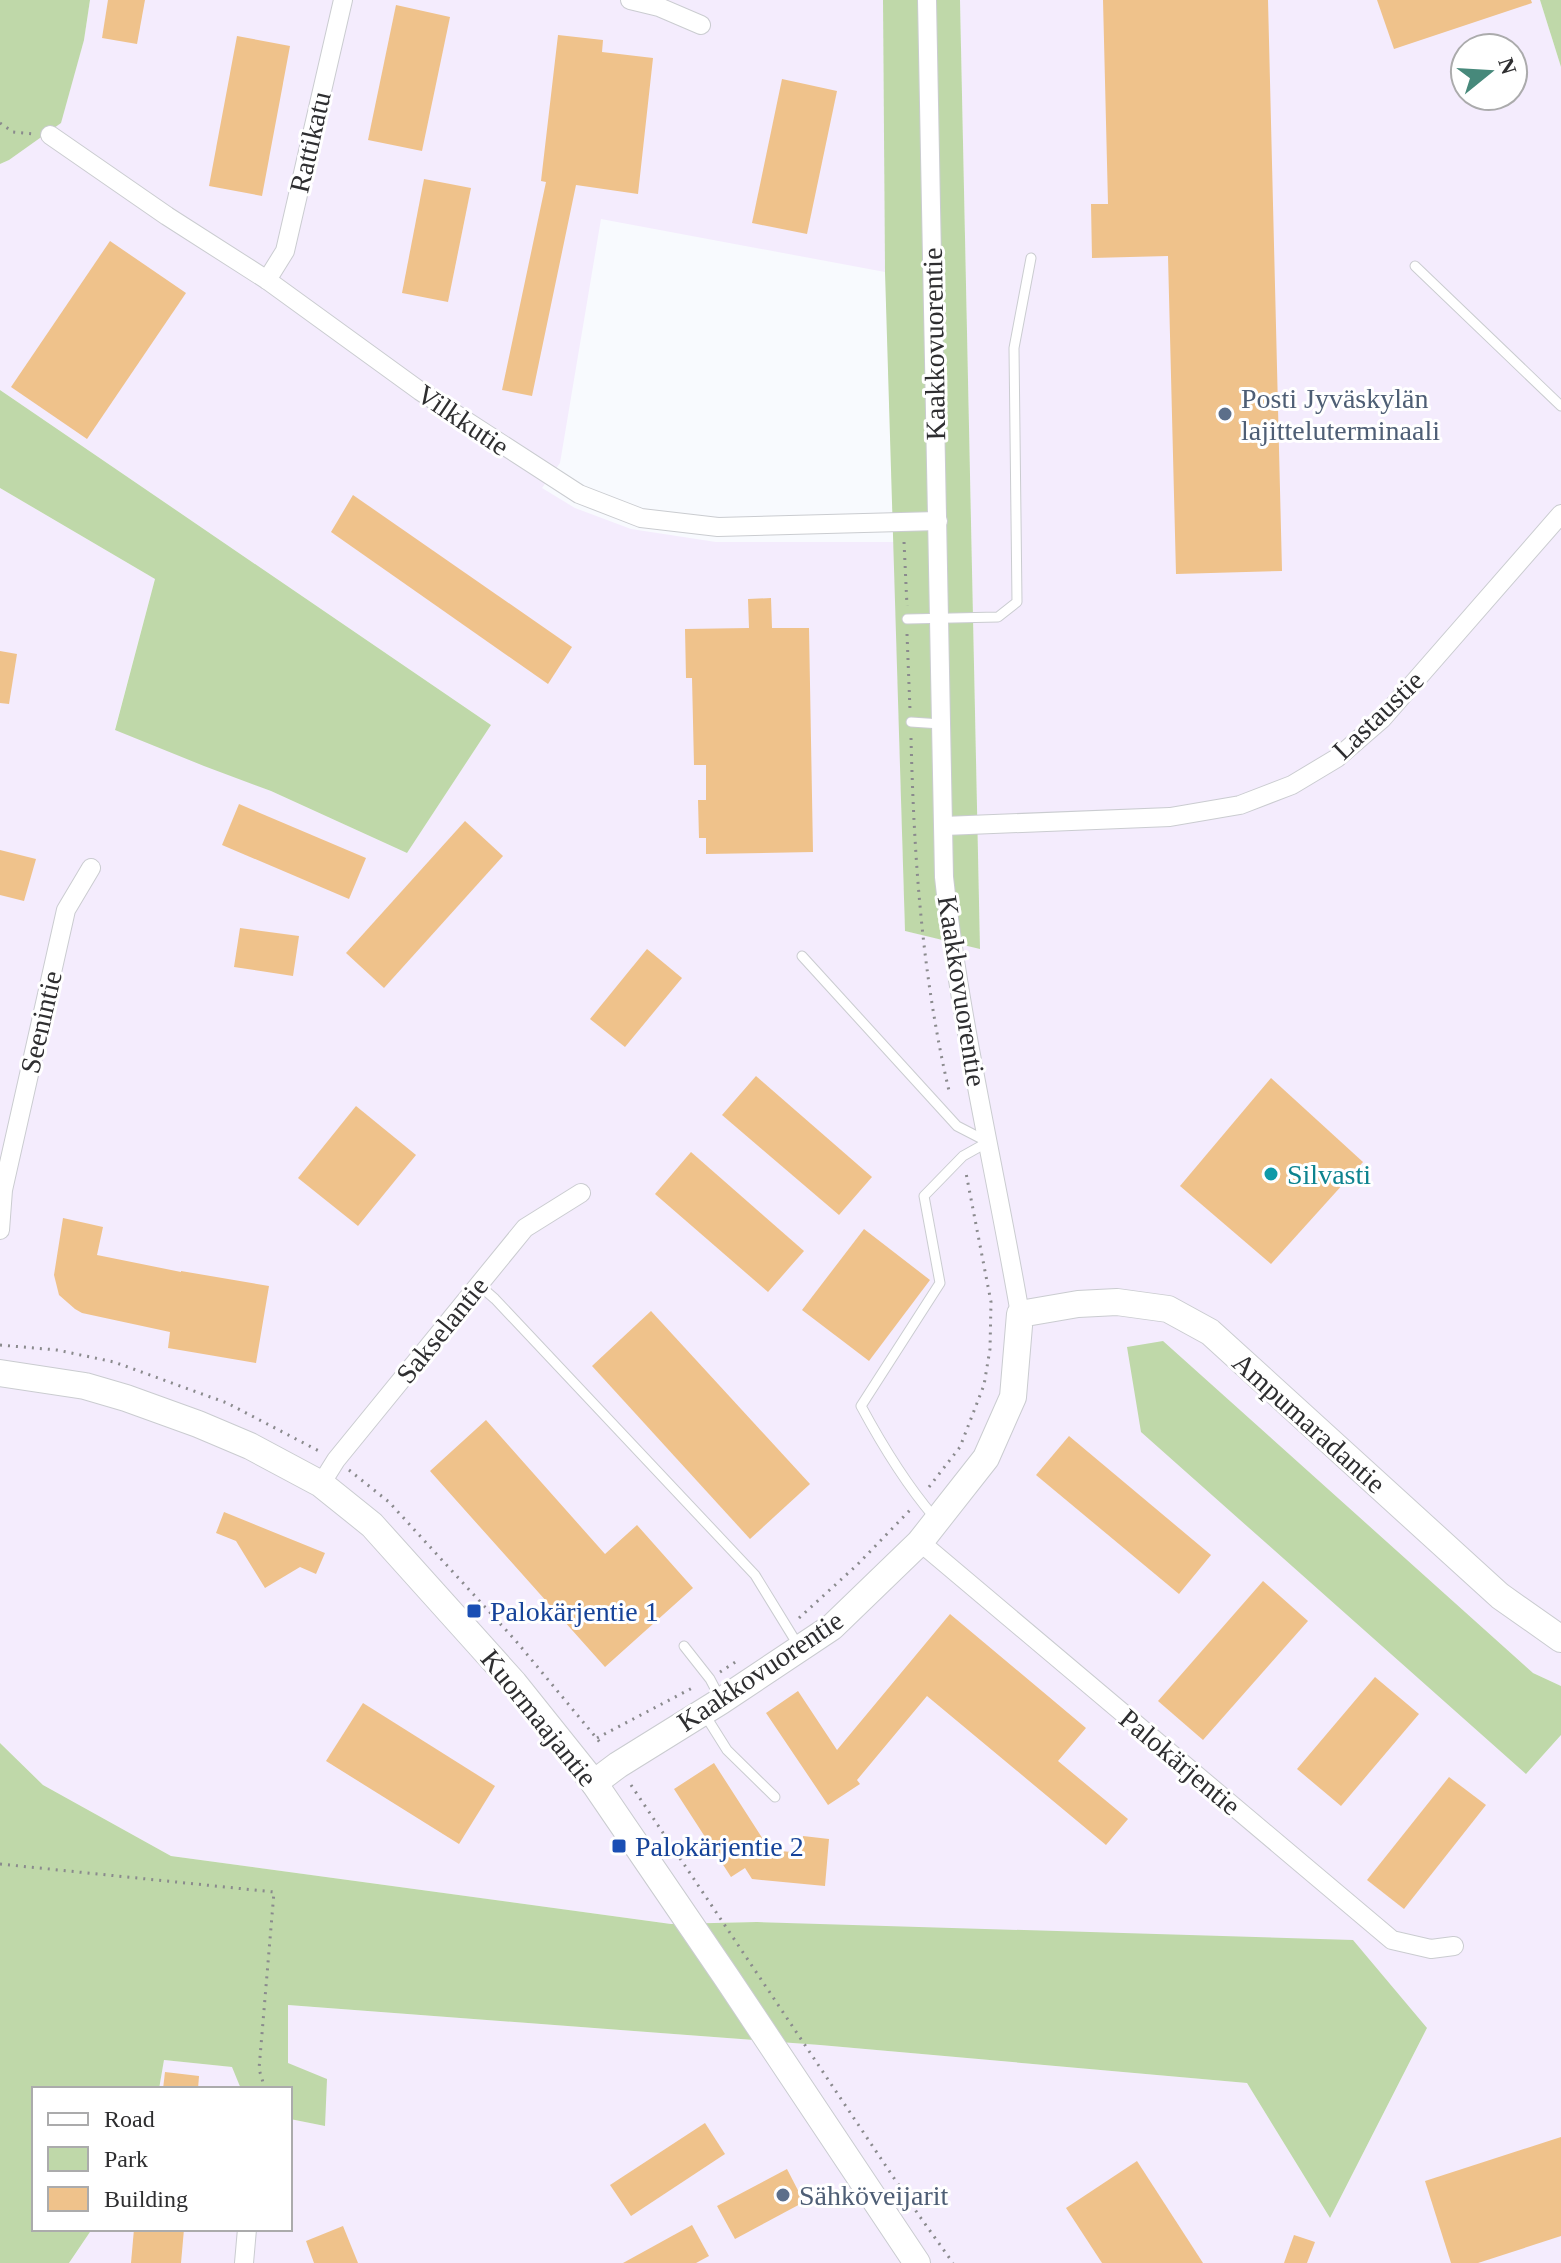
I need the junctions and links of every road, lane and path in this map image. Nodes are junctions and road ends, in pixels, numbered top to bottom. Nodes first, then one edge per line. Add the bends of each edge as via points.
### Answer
1 (343, 0) edge
2 (630, 0) edge
3 (927, 0) edge
4 (701, 25) dead end
5 (0, 123) edge
6 (50, 135) joint
7 (1031, 258) dead end
8 (1415, 266) dead end
9 (267, 280) junction
10 (1561, 406) edge
11 (1561, 514) edge
12 (938, 521) junction
13 (904, 522) junction
14 (938, 618) junction
15 (907, 619) junction
16 (911, 722) junction
17 (941, 724) junction
18 (944, 826) junction
19 (91, 868) dead end
20 (802, 956) dead end
21 (957, 1126) junction
22 (988, 1142) junction
23 (963, 1156) junction
24 (581, 1193) dead end
25 (0, 1230) edge
26 (479, 1285) junction
27 (1020, 1314) junction
28 (0, 1373) edge
29 (321, 1484) junction
30 (919, 1500) junction
31 (937, 1521) junction
32 (920, 1542) junction
33 (794, 1638) junction
34 (1561, 1639) edge
35 (684, 1646) dead end
36 (736, 1662) dead end
37 (711, 1697) junction
38 (597, 1738) dead end
39 (594, 1783) junction
40 (775, 1797) dead end
41 (0, 1864) edge
42 (1454, 1946) dead end
43 (264, 2087) edge
44 (247, 2231) edge
45 (244, 2263) edge
46 (916, 2263) edge

1 - 9 street, Rattikatu via 285,251
2 - 4 street
3 - 12 street, Kaakkovuorentie
5 - 6 path via 13,132
6 - 9 street, Vilkkutie
7 - 14 lane via 1014,348 1017,602 998,617
8 - 10 lane
9 - 13 street, Vilkkutie via 420,391 579,494 641,518 718,527
11 - 18 street, Lastaustie via 1382,719 1337,758 1292,785 1240,805 1170,817
12 - 13 street, Vilkkutie
12 - 14 street, Kaakkovuorentie
13 - 15 path
14 - 15 lane
14 - 17 street, Kaakkovuorentie
15 - 16 path
16 - 17 lane
16 - 21 path via 926,967
17 - 18 street, Kaakkovuorentie
18 - 22 street, Kaakkovuorentie via 949,925
19 - 25 street, Seenintie via 66,910 3,1190
20 - 21 lane
21 - 22 lane
22 - 23 lane
22 - 27 street, Kaakkovuorentie
23 - 30 path via 991,1302 990,1349 984,1385 960,1447
23 - 30 lane via 924,1196 940,1283 861,1406
24 - 26 street, Sakselantie via 525,1228
26 - 29 street, Sakselantie
26 - 33 lane via 755,1575
27 - 31 street, Kaakkovuorentie via 1013,1397 986,1458
27 - 34 street, Ampumaradantie via 1117,1302 1168,1309 1210,1332 1500,1596
28 - 29 street, Kuormaajantie via 126,1398 250,1446
29 - 39 street, Kuormaajantie via 372,1525 438,1596
30 - 31 lane
30 - 33 path
31 - 32 street, Kaakkovuorentie
32 - 33 street, Kaakkovuorentie via 832,1627
32 - 42 street, Palokärjentie via 1392,1940 1431,1949
33 - 37 street, Kaakkovuorentie
35 - 37 lane
36 - 37 path
37 - 38 path
37 - 39 street, Kaakkovuorentie
37 - 40 lane via 727,1750
39 - 46 street, Kuormaajantie
41 - 43 path via 274,1892 259,2069
44 - 45 street

